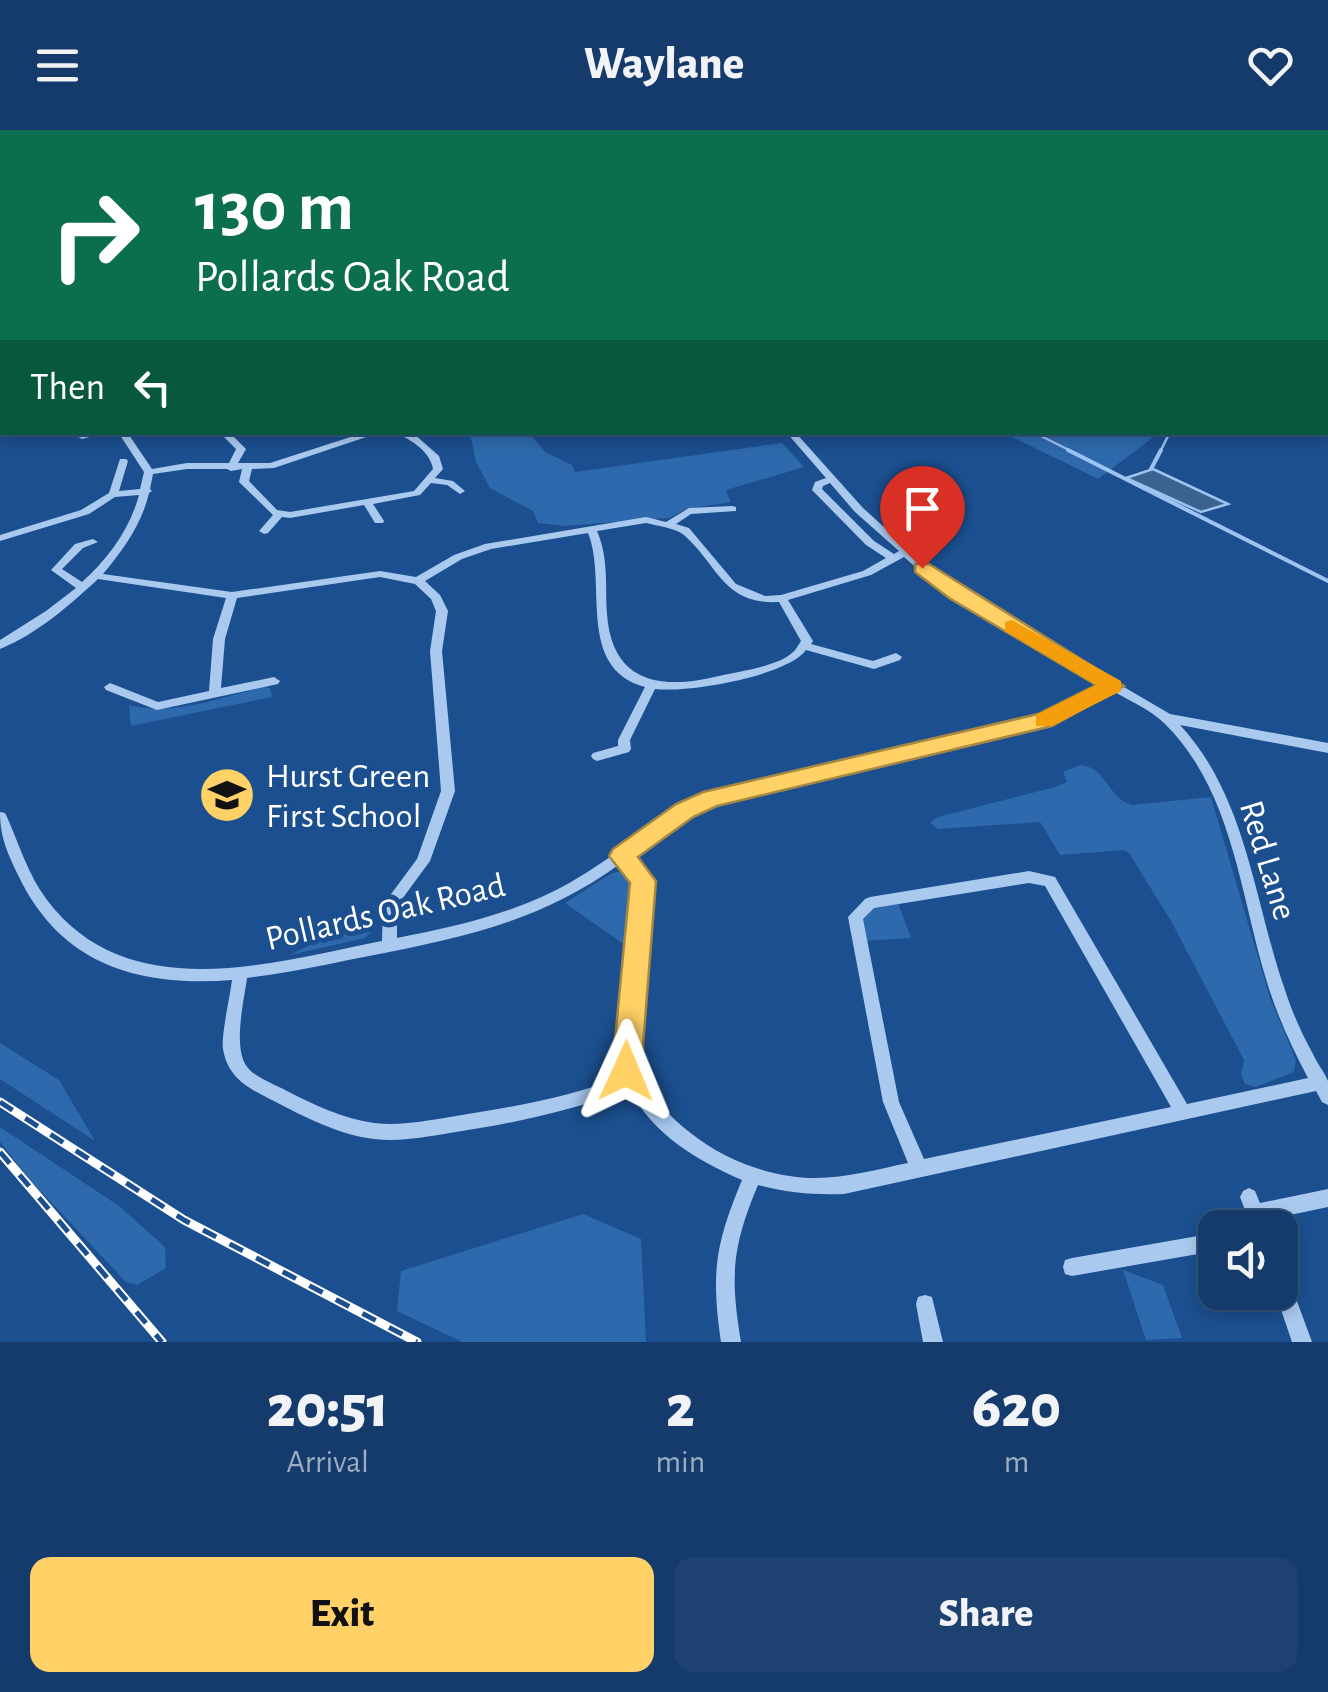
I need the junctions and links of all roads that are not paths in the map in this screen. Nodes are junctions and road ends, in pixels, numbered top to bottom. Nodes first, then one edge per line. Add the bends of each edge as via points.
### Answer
1 (88, 435) edge
2 (124, 435) edge
3 (229, 435) edge
4 (368, 435) edge
5 (406, 435) edge
6 (420, 435) edge
7 (792, 435) edge
8 (82, 436) dead end
9 (413, 438) junction
10 (123, 461) dead end
11 (231, 468) junction
12 (247, 469) junction
13 (149, 472) junction
14 (430, 480) junction
15 (146, 491) junction
16 (460, 491) dead end
17 (113, 494) junction
18 (367, 502) junction
19 (732, 509) dead end
20 (280, 513) junction
21 (379, 520) dead end
22 (671, 523) junction
23 (591, 528) junction
24 (264, 531) dead end
25 (0, 538) edge
26 (93, 541) dead end
27 (898, 555) junction
28 (96, 576) junction
29 (418, 581) junction
30 (84, 588) junction
31 (232, 595) junction
32 (782, 598) junction
33 (0, 646) edge
34 (805, 646) junction
35 (896, 658) dead end
36 (274, 681) dead end
37 (652, 686) junction
38 (1113, 686) junction
39 (110, 688) dead end
40 (215, 695) junction
41 (1166, 717) junction
42 (1220, 732) junction
43 (1328, 748) edge
44 (1196, 750) junction
45 (597, 756) dead end
46 (0, 817) edge
47 (622, 856) junction
48 (389, 946) junction
49 (240, 974) junction
50 (631, 1080) junction
51 (1324, 1090) edge
52 (1183, 1112) junction
53 (919, 1168) junction
54 (752, 1178) junction
55 (1328, 1198) edge
56 (1265, 1210) edge
57 (1198, 1245) edge
58 (1072, 1268) dead end
59 (925, 1304) dead end
60 (1290, 1310) edge
61 (731, 1342) edge
62 (932, 1342) edge
63 (1302, 1342) edge

1 - 8 street
2 - 13 street
3 - 11 street via 240,449
4 - 12 street
5 - 9 street
6 - 9 street
7 - 27 street
9 - 14 street via 436,458
10 - 17 street
11 - 12 street
11 - 13 street
12 - 20 street via 244,482
13 - 15 street
14 - 16 street
14 - 18 street via 417,493
15 - 17 street
15 - 28 street via 132,528
17 - 25 street via 85,512
18 - 20 street
18 - 21 street
19 - 22 street via 689,511
20 - 24 street
22 - 23 street
22 - 32 street via 691,535 739,591
23 - 29 street via 458,557
23 - 37 street via 604,552 607,641 622,670
26 - 30 street via 56,570
27 - 32 street via 876,570
27 - 38 street
28 - 30 street
28 - 31 street
29 - 31 street via 364,574
29 - 48 street via 442,611 436,651 448,791 434,841 390,904
30 - 33 street
31 - 40 street via 219,639
32 - 34 street
34 - 35 street via 874,665
34 - 37 street via 789,660 697,687
36 - 40 street
37 - 45 street via 625,749
38 - 41 street
38 - 47 street, Pollards Oak Road via 1044,721 712,798 684,810
39 - 40 street via 157,706
41 - 42 street
41 - 44 street, Red Lane
42 - 43 street via 1274,734
42 - 44 street
44 - 51 street, Red Lane via 1223,808 1279,996
46 - 49 street, Pollards Oak Road via 39,901 100,954 170,976
47 - 48 street, Pollards Oak Road via 539,905
47 - 50 street via 643,881 624,1060
48 - 49 street, Pollards Oak Road
49 - 50 street via 231,1048 241,1073 370,1130 561,1103
50 - 54 street via 664,1123
51 - 52 street
52 - 53 street
52 - 53 street via 1050,881 1029,877 870,903 856,917 891,1102
53 - 54 street via 821,1188
54 - 61 street via 725,1240 722,1294
55 - 56 street
57 - 58 street
59 - 62 street
60 - 63 street

